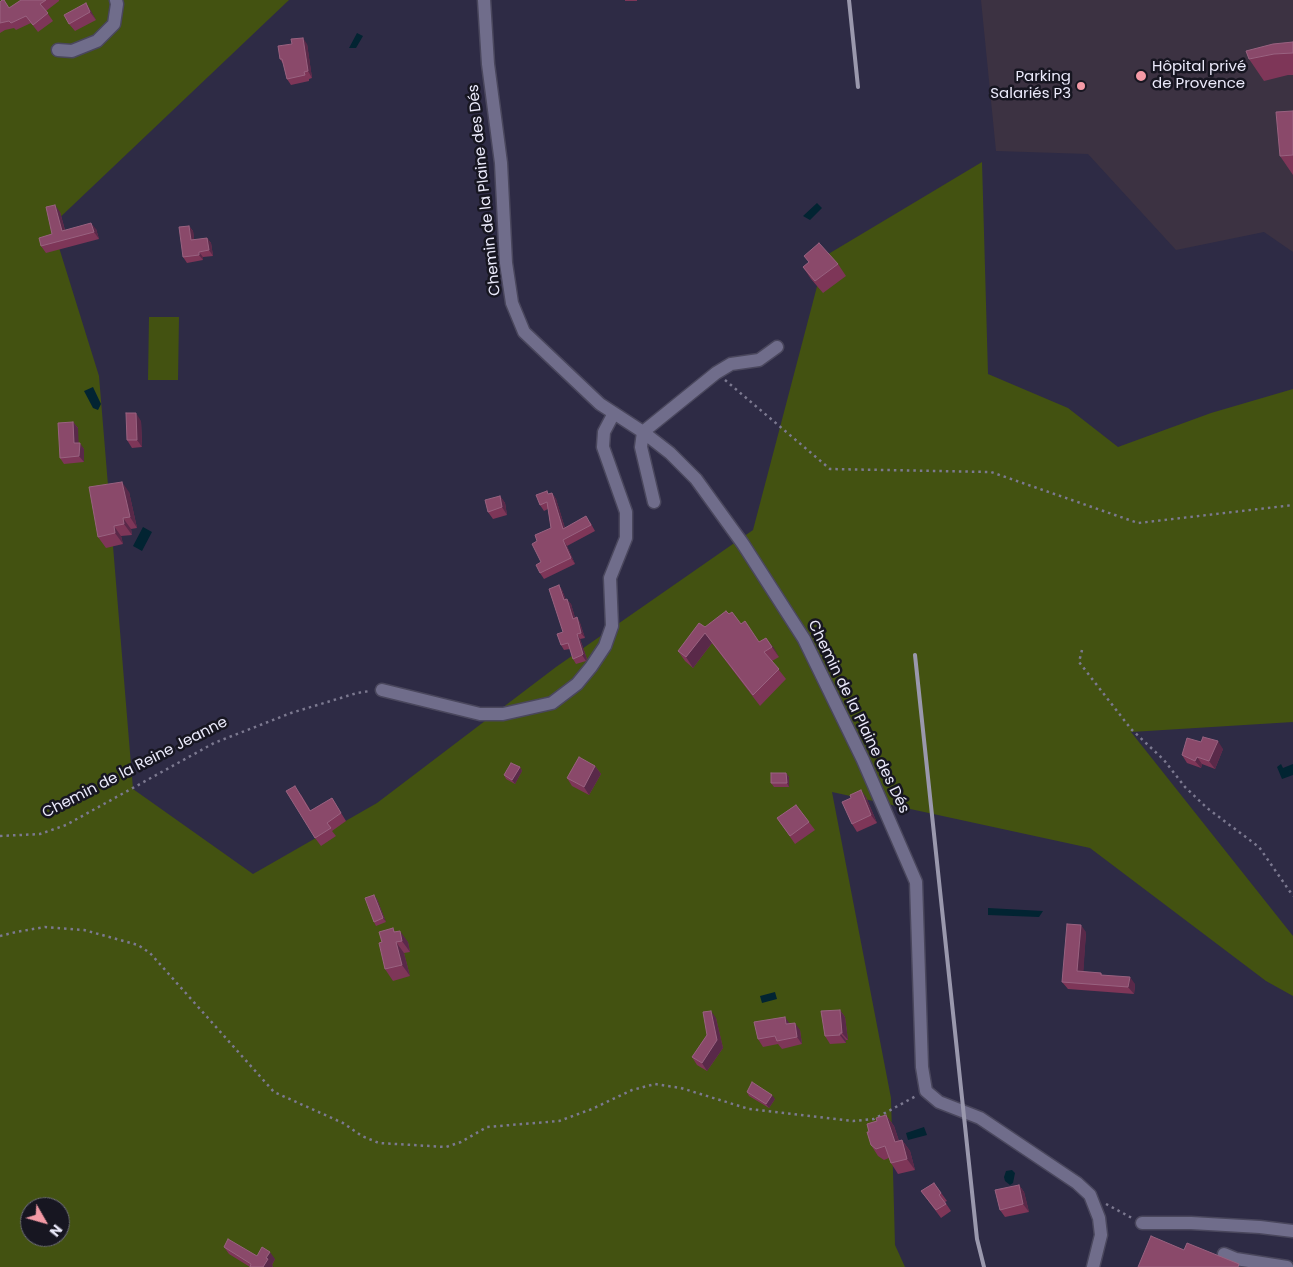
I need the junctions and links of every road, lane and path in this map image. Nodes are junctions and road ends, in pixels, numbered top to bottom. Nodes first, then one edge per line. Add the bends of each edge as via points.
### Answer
1 (116, 0) edge
2 (484, 0) edge
3 (58, 50) dead end
4 (777, 347) dead end
5 (716, 373) junction
6 (614, 414) junction
7 (643, 432) junction
8 (654, 502) dead end
9 (1293, 505) edge
10 (1082, 650) dead end
11 (382, 690) joint
12 (0, 836) edge
13 (1293, 896) edge
14 (0, 936) edge
15 (926, 1091) junction
16 (1090, 1195) junction
17 (1142, 1223) joint
18 (1293, 1231) edge
19 (1224, 1254) dead end
20 (1258, 1265) edge
21 (1093, 1267) edge
22 (1287, 1267) edge

1 - 3 street via 114,24 97,41 72,52
2 - 6 street, Chemin de la Plaine des Dés via 512,303 524,332
4 - 5 street via 759,360 731,364
5 - 7 street
5 - 9 path via 830,469 991,472 1138,523
6 - 7 street, Chemin de la Plaine des Dés
6 - 11 street via 604,432 603,447 626,512 626,538 610,578 612,626 592,667 577,684 552,703 503,714 480,714
7 - 8 street via 641,447
7 - 15 street, Chemin de la Plaine des Dés via 696,479 743,544 804,639 864,760 916,882 922,1067
10 - 13 path via 1079,662 1131,730 1164,760 1207,808 1259,847
11 - 12 path, Chemin de la Reine Jeanne via 357,693 291,713 214,743 66,825 40,834
14 - 15 path via 55,928 84,930 138,945 150,953 274,1092 379,1143 446,1147 487,1127 559,1121 632,1090 655,1084 681,1088 749,1110 852,1121 874,1119
15 - 16 street via 939,1102 980,1118 1078,1183
16 - 17 path
16 - 21 street via 1099,1218 1101,1235
17 - 18 street
19 - 20 street
20 - 22 street

